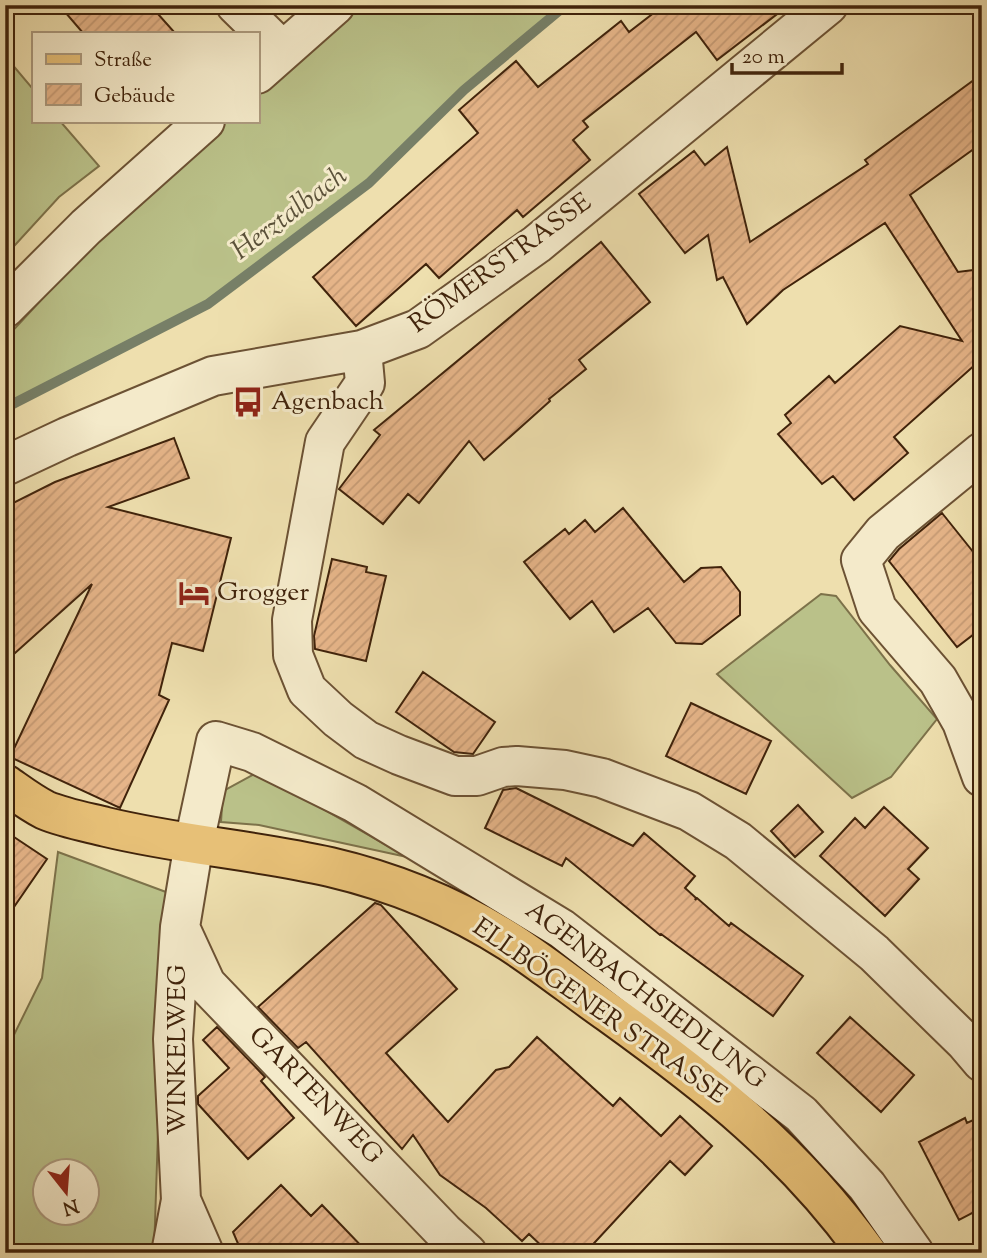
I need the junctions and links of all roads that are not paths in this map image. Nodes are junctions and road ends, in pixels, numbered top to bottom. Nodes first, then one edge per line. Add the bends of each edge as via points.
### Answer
1 (236, 5) edge
2 (335, 5) edge
3 (828, 5) edge
4 (252, 32) edge
5 (259, 44) edge
6 (270, 62) edge
7 (204, 122) edge
8 (5, 308) edge
9 (362, 350) junction
10 (982, 452) edge
11 (5, 466) edge
12 (982, 777) edge
13 (5, 784) edge
14 (194, 843) junction
15 (180, 927) junction
16 (982, 1062) edge
17 (181, 1200) junction
18 (171, 1253) edge
19 (204, 1253) edge
20 (467, 1253) edge
21 (867, 1253) edge
22 (914, 1253) edge

1 - 4 street
2 - 6 street
3 - 9 street, RÖMERSTRASSE via 537,244 418,329
5 - 6 street
7 - 8 street via 86,227
9 - 11 street, RÖMERSTRASSE via 213,376
9 - 16 street via 365,383 325,442 292,620 293,655 307,690 366,740 454,776 477,776 517,766 565,770 602,778 689,811 738,841 874,953
10 - 12 street via 883,533 861,560 877,609 938,680 962,722
13 - 14 main road via 56,813
14 - 15 street, WINKELWEG
14 - 21 main road, ELLBÖGENER STRASSE via 264,853 383,881 447,908 511,943 731,1104 803,1172
14 - 22 street, AGENBACHSIEDLUNG via 216,741 252,752 355,803 562,929 801,1114 867,1186
15 - 17 street, WINKELWEG via 173,1039
15 - 20 street, GARTENWEG via 206,984
17 - 18 street
17 - 19 street, WINKELWEG

